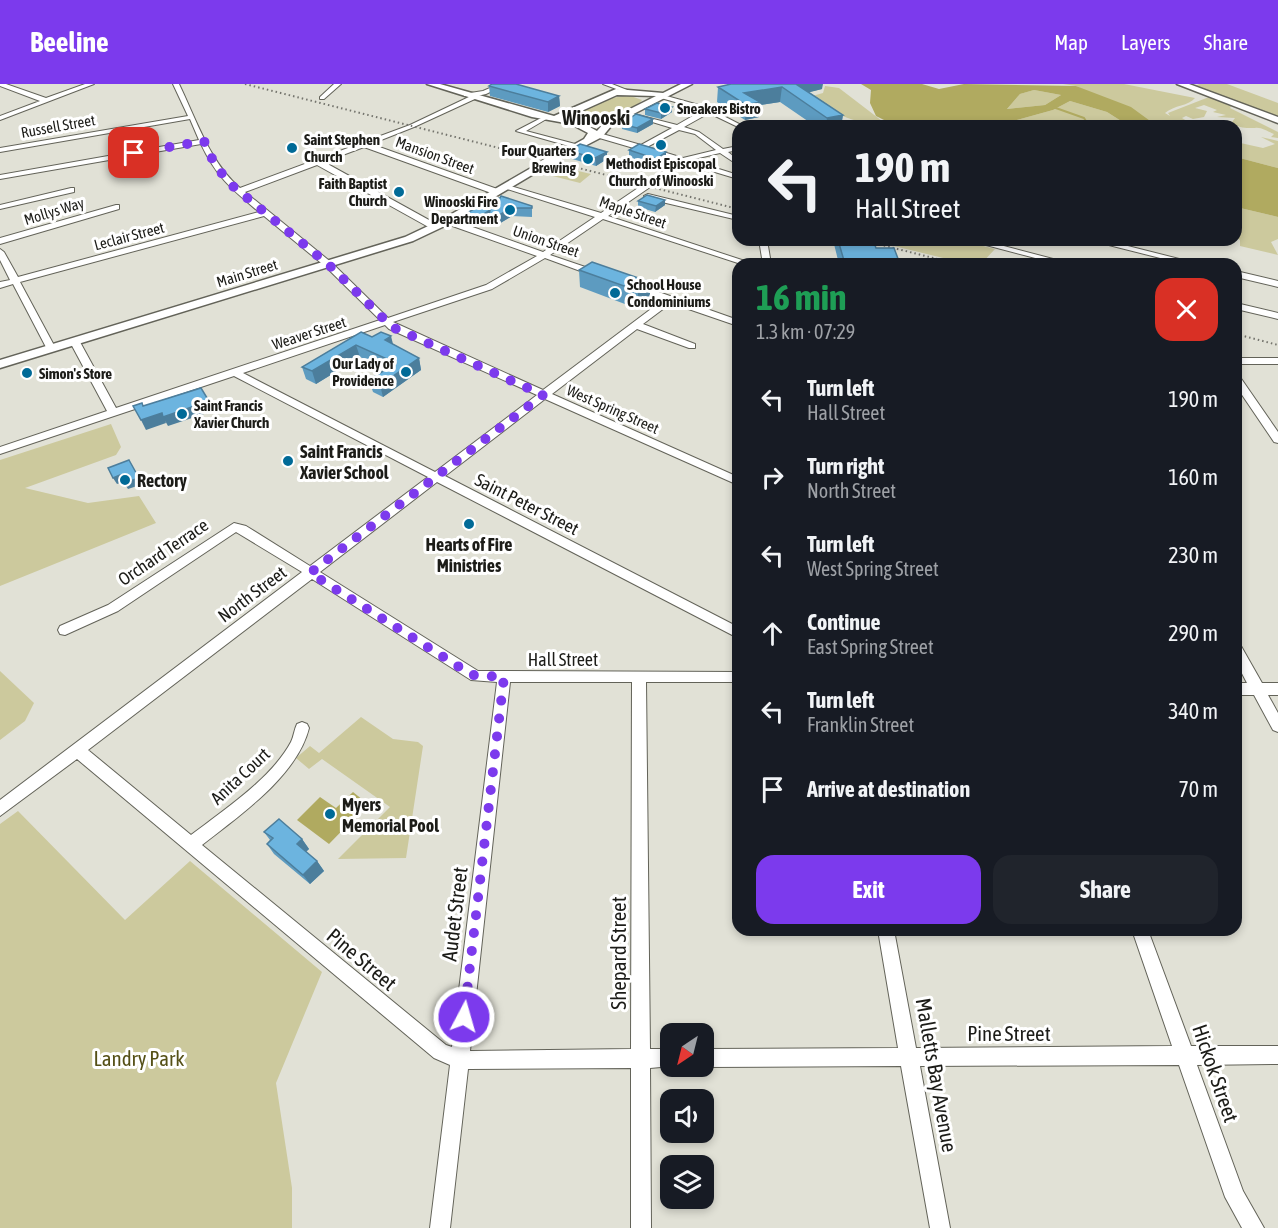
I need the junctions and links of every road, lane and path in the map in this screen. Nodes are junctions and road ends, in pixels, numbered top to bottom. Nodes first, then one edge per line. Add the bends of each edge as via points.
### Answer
1 (0, 84) edge
2 (21, 84) edge
3 (92, 84) edge
4 (176, 84) edge
5 (338, 84) edge
6 (431, 84) edge
7 (504, 84) edge
8 (688, 84) edge
9 (1180, 84) edge
10 (10, 88) junction
11 (608, 88) edge
12 (0, 91) edge
13 (672, 92) junction
14 (476, 96) junction
15 (663, 97) junction
16 (322, 98) dead end
17 (646, 98) junction
18 (47, 100) junction
19 (707, 111) junction
20 (630, 113) junction
21 (192, 117) junction
22 (0, 118) edge
23 (545, 118) junction
24 (577, 120) junction
25 (1278, 120) edge
26 (732, 122) edge
27 (609, 123) junction
28 (680, 126) junction
29 (599, 135) junction
30 (588, 140) junction
31 (204, 141) junction
32 (364, 144) junction
33 (576, 147) junction
34 (641, 148) junction
35 (732, 149) edge
36 (0, 150) edge
37 (724, 151) junction
38 (732, 158) edge
39 (685, 161) junction
40 (318, 162) junction
41 (732, 175) edge
42 (0, 177) edge
43 (502, 189) junction
44 (71, 190) dead end
45 (238, 192) junction
46 (637, 194) junction
47 (0, 207) edge
48 (116, 207) dead end
49 (264, 213) junction
50 (604, 217) junction
51 (732, 217) edge
52 (447, 221) junction
53 (435, 227) junction
54 (0, 241) edge
55 (995, 246) edge
56 (1118, 246) edge
57 (0, 252) edge
58 (545, 255) junction
59 (732, 258) edge
60 (1044, 258) edge
61 (1170, 258) edge
62 (329, 265) junction
63 (1242, 275) edge
64 (604, 276) edge
65 (15, 281) junction
66 (625, 283) edge
67 (1278, 284) edge
68 (0, 285) edge
69 (670, 299) junction
70 (1242, 307) edge
71 (1278, 316) edge
72 (732, 321) edge
73 (388, 323) junction
74 (636, 325) junction
75 (75, 342) junction
76 (692, 346) dead end
77 (51, 349) junction
78 (1242, 361) edge
79 (1278, 361) edge
80 (0, 364) edge
81 (236, 373) junction
82 (1242, 388) edge
83 (543, 395) junction
84 (114, 414) junction
85 (1278, 440) edge
86 (0, 452) edge
87 (436, 477) junction
88 (732, 477) edge
89 (310, 573) junction
90 (65, 630) dead end
91 (732, 630) edge
92 (1242, 661) edge
93 (504, 677) junction
94 (639, 677) junction
95 (732, 677) edge
96 (1242, 689) edge
97 (1257, 689) junction
98 (1278, 689) edge
99 (1278, 726) edge
100 (302, 728) dead end
101 (78, 751) junction
102 (0, 809) edge
103 (191, 844) junction
104 (887, 936) edge
105 (1142, 936) edge
106 (1185, 1055) junction
107 (1278, 1055) edge
108 (909, 1056) junction
109 (641, 1058) junction
110 (660, 1058) edge
111 (714, 1058) edge
112 (459, 1059) junction
113 (440, 1228) edge
114 (641, 1228) edge
115 (940, 1228) edge
116 (1254, 1228) edge

1 - 10 street
2 - 10 street
3 - 18 street
4 - 21 street, West Spring Street
5 - 16 street
6 - 14 main road
7 - 14 street
8 - 13 main road, Main Street
9 - 25 main road
10 - 12 street
10 - 18 street
11 - 17 main road, Main Street
11 - 24 main road, Main Street
13 - 15 main road, Main Street
13 - 17 main road, Main Street
14 - 23 main road
14 - 32 street
15 - 17 main road, Main Street
15 - 19 street
17 - 20 main road, Main Street
18 - 22 street
19 - 26 street
19 - 28 street
20 - 27 main road, Main Street
20 - 28 street
21 - 31 street, West Spring Street
21 - 36 street, Russell Street
23 - 24 main road
23 - 33 street via 520,131
24 - 27 main road, Main Street
24 - 30 main road via 593,133
27 - 29 main road, Main Street
28 - 34 street
28 - 37 street via 708,138
29 - 30 main road, Main Street
29 - 34 street
30 - 33 main road, Main Street
31 - 42 street
31 - 45 street, West Spring Street via 222,174
32 - 40 street
32 - 43 street, Mansion Street
33 - 43 main road, Main Street, bridge
34 - 39 street
35 - 37 street, Weaver Street
37 - 38 street
37 - 39 street, Weaver Street
39 - 41 street
39 - 46 street, Weaver Street
40 - 45 street
40 - 53 street
43 - 50 street, Maple Street
43 - 52 main road, Main Street
44 - 47 street
45 - 49 street, West Spring Street
46 - 50 street, Weaver Street
46 - 51 street
48 - 54 street, Mollys Way
49 - 62 street, West Spring Street
49 - 65 street, Leclair Street
50 - 58 street, Weaver Street
50 - 59 street, Maple Street
52 - 53 main road, Main Street
52 - 58 street, Union Street
53 - 62 main road, Main Street
55 - 60 street
56 - 61 street
57 - 65 street
58 - 64 street, Union Street
58 - 73 street, Weaver Street via 489,287
62 - 73 street, West Spring Street
62 - 75 main road, Main Street
63 - 67 street
65 - 68 street, Leclair Street
65 - 77 street
66 - 69 street
69 - 72 street
69 - 74 street, North Street
70 - 71 street
73 - 81 street, Weaver Street
73 - 83 street, West Spring Street
74 - 76 street
74 - 83 street, North Street
75 - 77 main road, Main Street
75 - 84 street
77 - 80 main road, Main Street
78 - 79 street
81 - 84 street, Weaver Street
81 - 87 street, Saint Peter Street
82 - 85 street
83 - 87 street, North Street
83 - 88 street, West Spring Street
84 - 86 street, Weaver Street
87 - 89 street, North Street
87 - 91 street, Saint Peter Street
89 - 90 street, Orchard Terrace via 234,527 113,608
89 - 93 street, Hall Street via 472,675
89 - 101 street, North Street
92 - 97 street
93 - 94 street, Hall Street
93 - 112 street, Audet Street
94 - 95 street, Hall Street
94 - 109 street, Shepard Street
96 - 97 street
97 - 98 street
97 - 99 street
100 - 103 street, Anita Court via 301,740 275,772
101 - 102 street, North Street
101 - 103 street, Pine Street
103 - 112 street, Pine Street via 432,1047
104 - 108 street, Malletts Bay Avenue
105 - 106 street, Hickok Street
106 - 107 street, Pine Street
106 - 108 street, Pine Street
106 - 116 street, Hickok Street via 1235,1197
108 - 111 street, Pine Street
108 - 115 street, Malletts Bay Avenue
109 - 110 street, Pine Street
109 - 112 street, Pine Street
109 - 114 street, Shepard Street
112 - 113 street, Audet Street

